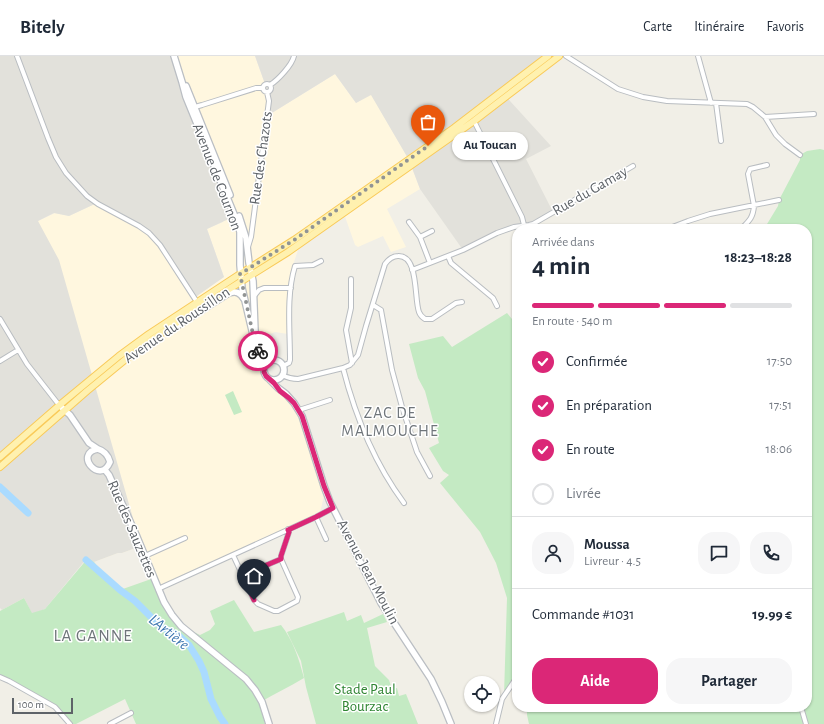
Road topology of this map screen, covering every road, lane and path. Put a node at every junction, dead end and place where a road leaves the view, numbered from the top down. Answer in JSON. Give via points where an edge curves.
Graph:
{"nodes":[{"id":1,"x":16,"y":56,"type":"edge"},
{"id":2,"x":175,"y":56,"type":"edge"},
{"id":3,"x":294,"y":56,"type":"edge"},
{"id":4,"x":541,"y":56,"type":"edge"},
{"id":5,"x":548,"y":56,"type":"edge"},
{"id":6,"x":559,"y":56,"type":"edge"},
{"id":7,"x":566,"y":56,"type":"edge"},
{"id":8,"x":698,"y":56,"type":"edge"},
{"id":9,"x":532,"y":68,"type":"junction"},
{"id":10,"x":270,"y":86,"type":"junction"},
{"id":11,"x":263,"y":88,"type":"junction"},
{"id":12,"x":267,"y":92,"type":"junction"},
{"id":13,"x":713,"y":103,"type":"junction"},
{"id":14,"x":193,"y":109,"type":"junction"},
{"id":15,"x":814,"y":114,"type":"dead end"},
{"id":16,"x":765,"y":117,"type":"junction"},
{"id":17,"x":474,"y":121,"type":"junction"},
{"id":18,"x":721,"y":141,"type":"dead end"},
{"id":19,"x":800,"y":154,"type":"dead end"},
{"id":20,"x":768,"y":165,"type":"dead end"},
{"id":21,"x":633,"y":166,"type":"dead end"},
{"id":22,"x":779,"y":200,"type":"dead end"},
{"id":23,"x":754,"y":206,"type":"junction"},
{"id":24,"x":409,"y":222,"type":"dead end"},
{"id":25,"x":523,"y":224,"type":"edge"},
{"id":26,"x":533,"y":224,"type":"edge"},
{"id":27,"x":680,"y":224,"type":"edge"},
{"id":28,"x":746,"y":224,"type":"edge"},
{"id":29,"x":512,"y":228,"type":"edge"},
{"id":30,"x":432,"y":231,"type":"dead end"},
{"id":31,"x":246,"y":238,"type":"junction"},
{"id":32,"x":420,"y":238,"type":"junction"},
{"id":33,"x":248,"y":248,"type":"junction"},
{"id":34,"x":448,"y":256,"type":"junction"},
{"id":35,"x":261,"y":261,"type":"junction"},
{"id":36,"x":321,"y":261,"type":"dead end"},
{"id":37,"x":430,"y":263,"type":"junction"},
{"id":38,"x":250,"y":268,"type":"junction"},
{"id":39,"x":412,"y":270,"type":"junction"},
{"id":40,"x":240,"y":274,"type":"junction"},
{"id":41,"x":252,"y":275,"type":"junction"},
{"id":42,"x":351,"y":279,"type":"dead end"},
{"id":43,"x":242,"y":281,"type":"junction"},
{"id":44,"x":291,"y":288,"type":"junction"},
{"id":45,"x":224,"y":295,"type":"junction"},
{"id":46,"x":254,"y":296,"type":"junction"},
{"id":47,"x":197,"y":302,"type":"junction"},
{"id":48,"x":246,"y":302,"type":"junction"},
{"id":49,"x":462,"y":302,"type":"dead end"},
{"id":50,"x":373,"y":305,"type":"junction"},
{"id":51,"x":497,"y":306,"type":"dead end"},
{"id":52,"x":0,"y":319,"type":"edge"},
{"id":53,"x":156,"y":333,"type":"junction"},
{"id":54,"x":18,"y":350,"type":"junction"},
{"id":55,"x":271,"y":360,"type":"junction"},
{"id":56,"x":0,"y":361,"type":"edge"},
{"id":57,"x":352,"y":363,"type":"junction"},
{"id":58,"x":265,"y":365,"type":"junction"},
{"id":59,"x":283,"y":366,"type":"junction"},
{"id":60,"x":343,"y":368,"type":"junction"},
{"id":61,"x":281,"y":377,"type":"junction"},
{"id":62,"x":270,"y":380,"type":"junction"},
{"id":63,"x":286,"y":394,"type":"junction"},
{"id":64,"x":330,"y":400,"type":"dead end"},
{"id":65,"x":60,"y":406,"type":"junction"},
{"id":66,"x":65,"y":410,"type":"junction"},
{"id":67,"x":299,"y":410,"type":"junction"},
{"id":68,"x":89,"y":443,"type":"junction"},
{"id":69,"x":98,"y":449,"type":"junction"},
{"id":70,"x":90,"y":452,"type":"junction"},
{"id":71,"x":0,"y":457,"type":"edge"},
{"id":72,"x":0,"y":466,"type":"edge"},
{"id":73,"x":105,"y":470,"type":"junction"},
{"id":74,"x":430,"y":476,"type":"dead end"},
{"id":75,"x":404,"y":503,"type":"dead end"},
{"id":76,"x":333,"y":508,"type":"junction"},
{"id":77,"x":316,"y":517,"type":"junction"},
{"id":78,"x":288,"y":530,"type":"junction"},
{"id":79,"x":185,"y":538,"type":"dead end"},
{"id":80,"x":326,"y":539,"type":"dead end"},
{"id":81,"x":233,"y":555,"type":"junction"},
{"id":82,"x":145,"y":556,"type":"junction"},
{"id":83,"x":281,"y":559,"type":"junction"},
{"id":84,"x":243,"y":575,"type":"junction"},
{"id":85,"x":158,"y":589,"type":"junction"},
{"id":86,"x":0,"y":677,"type":"edge"},
{"id":87,"x":512,"y":685,"type":"edge"},
{"id":88,"x":802,"y":712,"type":"edge"},
{"id":89,"x":131,"y":713,"type":"dead end"},
{"id":90,"x":70,"y":724,"type":"edge"},
{"id":91,"x":111,"y":724,"type":"edge"},
{"id":92,"x":269,"y":724,"type":"edge"},
{"id":93,"x":450,"y":724,"type":"edge"},
{"id":94,"x":496,"y":724,"type":"edge"},
{"id":95,"x":806,"y":724,"type":"edge"}],
"edges":[{"from":1,"to":47,"type":"street","via":[[56,157],[66,173],[98,204],[149,233],[160,245]]},
{"from":2,"to":14,"type":"main road","name":"Avenue de Cournon"},
{"from":2,"to":14,"type":"main road","name":"Avenue de Cournon","via":[[186,97]]},
{"from":3,"to":10,"type":"street","via":[[292,62]]},
{"from":4,"to":9,"type":"main road"},
{"from":5,"to":9,"type":"main road","name":"Avenue du Roussillon"},
{"from":6,"to":17,"type":"main road","name":"Avenue du Roussillon"},
{"from":7,"to":13,"type":"street","via":[[618,89],[629,93],[667,102]]},
{"from":8,"to":13,"type":"street"},
{"from":9,"to":35,"type":"main road","name":"Avenue du Roussillon","via":[[415,156]]},
{"from":10,"to":11,"type":"street","via":[[265,84]]},
{"from":10,"to":12,"type":"street"},
{"from":11,"to":12,"type":"street"},
{"from":11,"to":14,"type":"street","via":[[256,88]]},
{"from":12,"to":31,"type":"street","name":"Rue des Chazots","via":[[269,101],[252,227]]},
{"from":13,"to":16,"type":"street","via":[[747,104]]},
{"from":13,"to":18,"type":"street"},
{"from":14,"to":31,"type":"main road","name":"Avenue de Cournon","via":[[239,228]]},
{"from":15,"to":16,"type":"street"},
{"from":16,"to":19,"type":"street","via":[[776,135]]},
{"from":17,"to":25,"type":"street"},
{"from":17,"to":41,"type":"main road","name":"Avenue du Roussillon"},
{"from":20,"to":23,"type":"street","via":[[750,169],[748,174]]},
{"from":21,"to":26,"type":"street","name":"Rue du Gamay"},
{"from":22,"to":23,"type":"street"},
{"from":23,"to":27,"type":"street","via":[[703,216]]},
{"from":23,"to":28,"type":"street","via":[[751,218]]},
{"from":24,"to":32,"type":"street"},
{"from":29,"to":34,"type":"street","name":"Rue du Gamay"},
{"from":30,"to":32,"type":"street"},
{"from":31,"to":33,"type":"main road","name":"Avenue de Cournon"},
{"from":31,"to":40,"type":"main road","name":"Avenue de Cournon"},
{"from":32,"to":37,"type":"street"},
{"from":33,"to":35,"type":"main road","via":[[253,258]]},
{"from":33,"to":38,"type":"main road","name":"Avenue de Cournon"},
{"from":34,"to":37,"type":"street","name":"Rue du Gamay"},
{"from":34,"to":51,"type":"street","via":[[451,263],[493,298]]},
{"from":35,"to":38,"type":"main road","name":"Avenue du Roussillon"},
{"from":36,"to":44,"type":"street","via":[[313,265],[295,266]]},
{"from":37,"to":39,"type":"street","name":"Rue du Gamay"},
{"from":38,"to":40,"type":"main road","name":"Avenue du Roussillon"},
{"from":38,"to":41,"type":"main road","name":"Avenue de Cournon"},
{"from":39,"to":49,"type":"street","via":[[419,312],[425,319],[432,319],[456,303]]},
{"from":39,"to":50,"type":"street","via":[[410,262],[405,258],[398,256],[388,261]]},
{"from":40,"to":43,"type":"main road","name":"Avenue de Cournon"},
{"from":40,"to":47,"type":"main road","name":"Avenue du Roussillon"},
{"from":41,"to":43,"type":"main road","name":"Avenue du Roussillon"},
{"from":41,"to":46,"type":"main road"},
{"from":42,"to":57,"type":"street","via":[[351,308],[346,330]]},
{"from":43,"to":45,"type":"main road","name":"Avenue du Roussillon"},
{"from":43,"to":48,"type":"main road"},
{"from":44,"to":46,"type":"street","via":[[264,288]]},
{"from":44,"to":59,"type":"street","via":[[290,360]]},
{"from":45,"to":48,"type":"main road","via":[[239,293]]},
{"from":45,"to":53,"type":"main road","name":"Avenue du Roussillon"},
{"from":45,"to":53,"type":"main road","via":[[172,329]]},
{"from":46,"to":55,"type":"main road","via":[[256,339]]},
{"from":47,"to":53,"type":"main road","name":"Avenue du Roussillon","via":[[168,321]]},
{"from":48,"to":58,"type":"main road","via":[[254,339]]},
{"from":50,"to":57,"type":"street","via":[[360,350]]},
{"from":50,"to":74,"type":"street","via":[[382,310],[402,407],[417,452]]},
{"from":52,"to":54,"type":"street"},
{"from":53,"to":65,"type":"main road","name":"Avenue du Roussillon","via":[[119,356]]},
{"from":53,"to":66,"type":"main road","name":"Avenue du Roussillon"},
{"from":54,"to":56,"type":"street"},
{"from":54,"to":65,"type":"street"},
{"from":55,"to":58,"type":"main road"},
{"from":55,"to":59,"type":"main road","via":[[278,361]]},
{"from":57,"to":60,"type":"street"},
{"from":58,"to":62,"type":"main road","via":[[264,373]]},
{"from":59,"to":61,"type":"main road"},
{"from":60,"to":61,"type":"street","via":[[293,379]]},
{"from":60,"to":75,"type":"street","via":[[348,389],[370,445],[387,478]]},
{"from":61,"to":62,"type":"main road"},
{"from":61,"to":63,"type":"main road","name":"Avenue Jean Moulin","via":[[281,386]]},
{"from":62,"to":63,"type":"main road","name":"Avenue Jean Moulin"},
{"from":63,"to":67,"type":"main road","name":"Avenue Jean Moulin"},
{"from":64,"to":67,"type":"street"},
{"from":65,"to":66,"type":"main road"},
{"from":65,"to":71,"type":"main road","name":"Avenue du Roussillon"},
{"from":66,"to":68,"type":"main road"},
{"from":66,"to":72,"type":"main road","name":"Avenue du Roussillon"},
{"from":67,"to":76,"type":"main road","name":"Avenue Jean Moulin"},
{"from":68,"to":69,"type":"main road"},
{"from":68,"to":70,"type":"main road"},
{"from":69,"to":70,"type":"main road"},
{"from":69,"to":73,"type":"main road","via":[[107,453],[110,462]]},
{"from":70,"to":73,"type":"main road","via":[[88,459],[91,466],[96,471]]},
{"from":73,"to":82,"type":"main road","name":"Rue des Sauzettes","via":[[112,480]]},
{"from":76,"to":77,"type":"street"},
{"from":76,"to":93,"type":"main road","name":"Avenue Jean Moulin","via":[[381,602],[431,678]]},
{"from":77,"to":78,"type":"street"},
{"from":77,"to":80,"type":"street"},
{"from":78,"to":81,"type":"street"},
{"from":78,"to":83,"type":"street"},
{"from":79,"to":82,"type":"street"},
{"from":81,"to":84,"type":"street"},
{"from":81,"to":85,"type":"street"},
{"from":82,"to":85,"type":"main road","name":"Rue des Sauzettes"},
{"from":83,"to":84,"type":"street"},
{"from":83,"to":84,"type":"street","via":[[298,600],[278,611],[254,600]]},
{"from":85,"to":92,"type":"main road","name":"Rue des Sauzettes","via":[[181,626],[246,679],[262,702]]},
{"from":86,"to":90,"type":"street","via":[[55,707]]},
{"from":87,"to":94,"type":"street","via":[[502,699]]},
{"from":88,"to":95,"type":"street"},
{"from":89,"to":91,"type":"street"}]}
